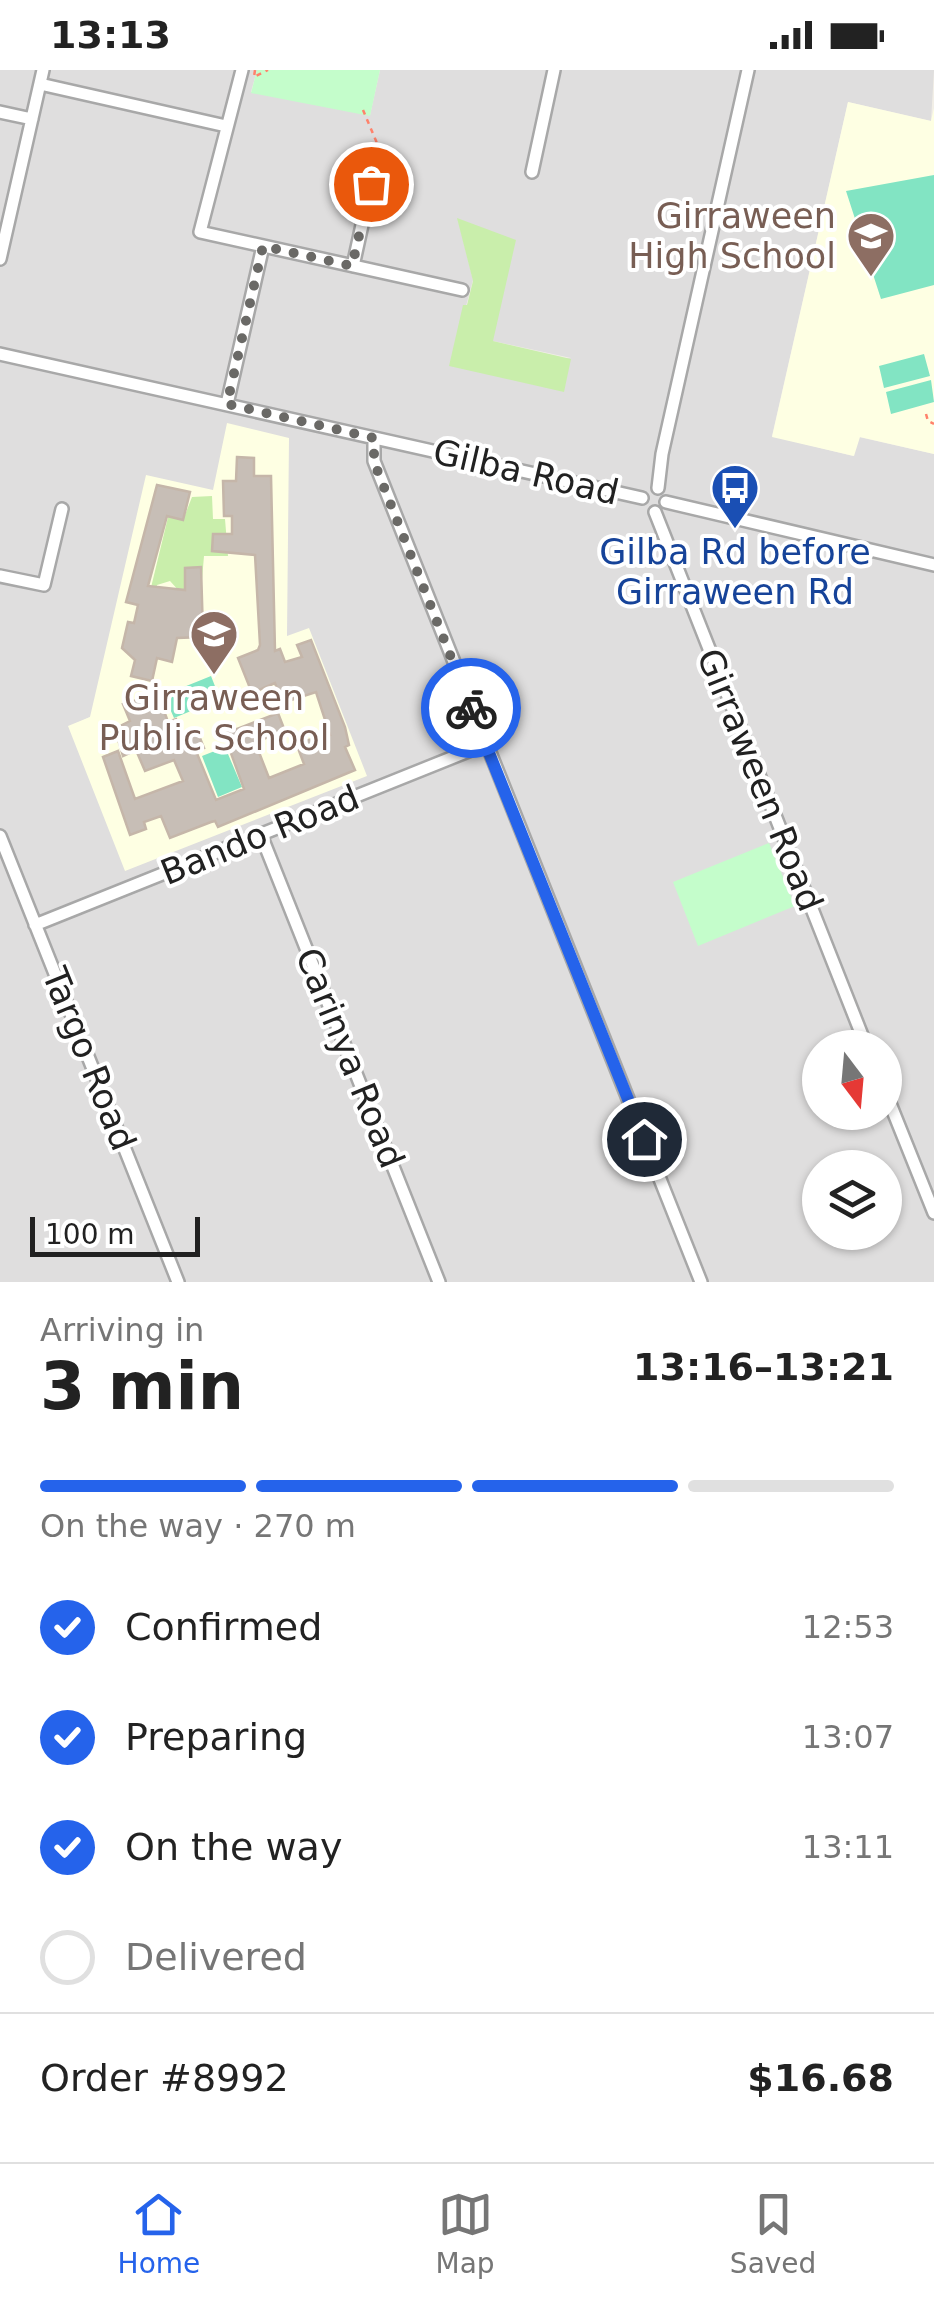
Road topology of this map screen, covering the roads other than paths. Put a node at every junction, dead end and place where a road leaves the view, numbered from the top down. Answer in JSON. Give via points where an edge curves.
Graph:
{"nodes":[{"id":1,"x":43,"y":70,"type":"edge"},
{"id":2,"x":242,"y":70,"type":"edge"},
{"id":3,"x":554,"y":70,"type":"edge"},
{"id":4,"x":748,"y":70,"type":"edge"},
{"id":5,"x":40,"y":84,"type":"junction"},
{"id":6,"x":0,"y":112,"type":"edge"},
{"id":7,"x":32,"y":118,"type":"junction"},
{"id":8,"x":226,"y":126,"type":"junction"},
{"id":9,"x":383,"y":167,"type":"road end"},
{"id":10,"x":532,"y":172,"type":"dead end"},
{"id":11,"x":263,"y":246,"type":"junction"},
{"id":12,"x":0,"y":259,"type":"edge"},
{"id":13,"x":352,"y":266,"type":"junction"},
{"id":14,"x":462,"y":290,"type":"dead end"},
{"id":15,"x":0,"y":354,"type":"edge"},
{"id":16,"x":227,"y":404,"type":"junction"},
{"id":17,"x":374,"y":438,"type":"junction"},
{"id":18,"x":658,"y":488,"type":"junction"},
{"id":19,"x":642,"y":498,"type":"junction"},
{"id":20,"x":666,"y":502,"type":"junction"},
{"id":21,"x":62,"y":509,"type":"dead end"},
{"id":22,"x":655,"y":512,"type":"junction"},
{"id":23,"x":934,"y":565,"type":"edge"},
{"id":24,"x":0,"y":576,"type":"edge"},
{"id":25,"x":486,"y":744,"type":"junction"},
{"id":26,"x":260,"y":835,"type":"junction"},
{"id":27,"x":0,"y":836,"type":"edge"},
{"id":28,"x":35,"y":925,"type":"junction"},
{"id":29,"x":861,"y":1030,"type":"edge"},
{"id":30,"x":901,"y":1130,"type":"edge"},
{"id":31,"x":934,"y":1212,"type":"edge"},
{"id":32,"x":178,"y":1282,"type":"edge"},
{"id":33,"x":439,"y":1282,"type":"edge"},
{"id":34,"x":701,"y":1282,"type":"edge"}],
"edges":[{"from":1,"to":5,"type":"street"},
{"from":2,"to":8,"type":"street"},
{"from":3,"to":10,"type":"street"},
{"from":4,"to":18,"type":"street"},
{"from":5,"to":7,"type":"street"},
{"from":5,"to":8,"type":"street"},
{"from":6,"to":7,"type":"street"},
{"from":7,"to":12,"type":"street"},
{"from":8,"to":11,"type":"street","via":[[200,232]]},
{"from":9,"to":13,"type":"street","via":[[371,184]]},
{"from":11,"to":13,"type":"street"},
{"from":11,"to":16,"type":"street"},
{"from":13,"to":14,"type":"street"},
{"from":15,"to":16,"type":"street","name":"Gilba Road"},
{"from":16,"to":17,"type":"street","name":"Gilba Road"},
{"from":17,"to":19,"type":"street","name":"Gilba Road"},
{"from":17,"to":25,"type":"street","via":[[374,462]]},
{"from":18,"to":19,"type":"street"},
{"from":18,"to":20,"type":"street"},
{"from":19,"to":22,"type":"street"},
{"from":20,"to":22,"type":"street"},
{"from":20,"to":23,"type":"street","name":"Gilba Road"},
{"from":21,"to":24,"type":"street","via":[[44,585]]},
{"from":22,"to":29,"type":"street","name":"Girraween Road"},
{"from":25,"to":26,"type":"street","name":"Bando Road"},
{"from":25,"to":34,"type":"street"},
{"from":26,"to":28,"type":"street","name":"Bando Road"},
{"from":26,"to":33,"type":"street","name":"Carinya Road"},
{"from":27,"to":28,"type":"street","name":"Targo Road"},
{"from":28,"to":32,"type":"street","name":"Targo Road"},
{"from":30,"to":31,"type":"street"}]}
